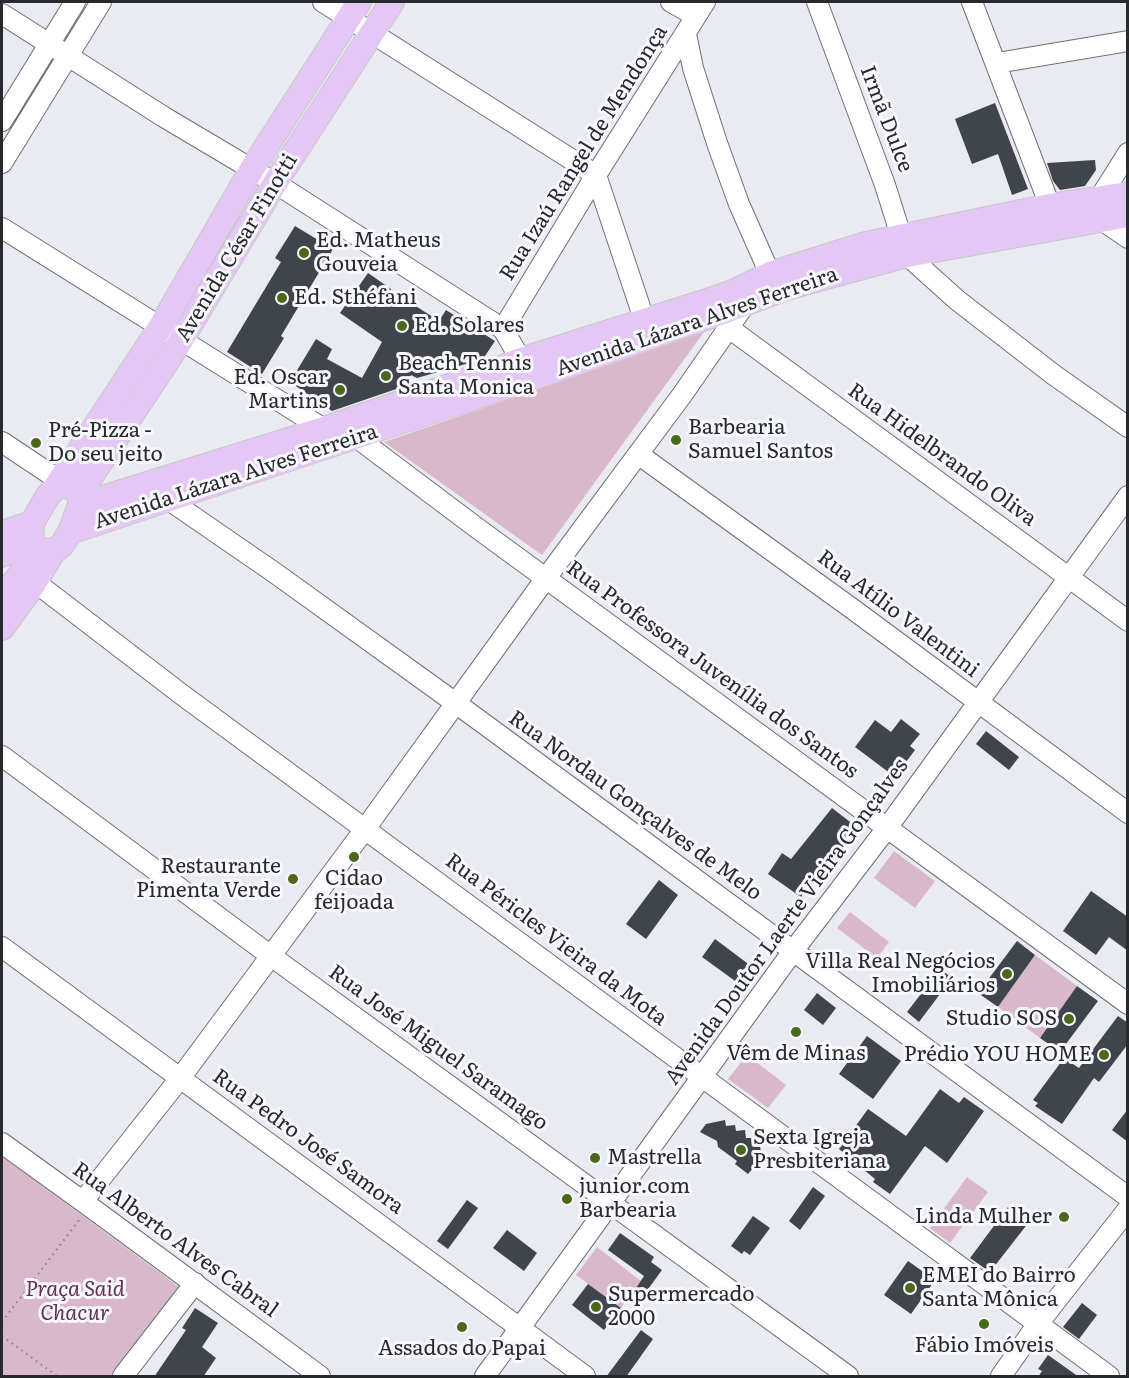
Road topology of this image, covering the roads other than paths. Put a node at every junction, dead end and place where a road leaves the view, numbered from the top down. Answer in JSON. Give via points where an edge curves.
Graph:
{"nodes":[{"id":1,"x":75,"y":2,"type":"edge"},
{"id":2,"x":101,"y":2,"type":"edge"},
{"id":3,"x":323,"y":2,"type":"edge"},
{"id":4,"x":392,"y":2,"type":"edge"},
{"id":5,"x":671,"y":2,"type":"edge"},
{"id":6,"x":816,"y":2,"type":"edge"},
{"id":7,"x":972,"y":2,"type":"edge"},
{"id":8,"x":700,"y":9,"type":"edge"},
{"id":9,"x":354,"y":10,"type":"edge"},
{"id":10,"x":2,"y":14,"type":"edge"},
{"id":11,"x":373,"y":33,"type":"junction"},
{"id":12,"x":686,"y":34,"type":"junction"},
{"id":13,"x":1128,"y":40,"type":"edge"},
{"id":14,"x":50,"y":43,"type":"junction"},
{"id":15,"x":67,"y":55,"type":"junction"},
{"id":16,"x":996,"y":63,"type":"junction"},
{"id":17,"x":2,"y":121,"type":"edge"},
{"id":18,"x":1128,"y":153,"type":"edge"},
{"id":19,"x":2,"y":163,"type":"edge"},
{"id":20,"x":252,"y":169,"type":"junction"},
{"id":21,"x":596,"y":175,"type":"junction"},
{"id":22,"x":275,"y":183,"type":"junction"},
{"id":23,"x":1128,"y":194,"type":"edge"},
{"id":24,"x":1050,"y":206,"type":"junction"},
{"id":25,"x":1100,"y":209,"type":"junction"},
{"id":26,"x":1128,"y":215,"type":"edge"},
{"id":27,"x":2,"y":228,"type":"edge"},
{"id":28,"x":1128,"y":238,"type":"edge"},
{"id":29,"x":904,"y":245,"type":"junction"},
{"id":30,"x":770,"y":274,"type":"junction"},
{"id":31,"x":745,"y":304,"type":"junction"},
{"id":32,"x":161,"y":326,"type":"junction"},
{"id":33,"x":647,"y":328,"type":"junction"},
{"id":34,"x":729,"y":328,"type":"junction"},
{"id":35,"x":503,"y":329,"type":"junction"},
{"id":36,"x":181,"y":340,"type":"junction"},
{"id":37,"x":521,"y":360,"type":"junction"},
{"id":38,"x":455,"y":394,"type":"junction"},
{"id":39,"x":1128,"y":427,"type":"edge"},
{"id":40,"x":324,"y":429,"type":"junction"},
{"id":41,"x":356,"y":437,"type":"junction"},
{"id":42,"x":2,"y":442,"type":"edge"},
{"id":43,"x":638,"y":454,"type":"junction"},
{"id":44,"x":68,"y":490,"type":"junction"},
{"id":45,"x":1128,"y":496,"type":"edge"},
{"id":46,"x":169,"y":500,"type":"junction"},
{"id":47,"x":70,"y":532,"type":"junction"},
{"id":48,"x":2,"y":533,"type":"edge"},
{"id":49,"x":39,"y":542,"type":"junction"},
{"id":50,"x":2,"y":555,"type":"edge"},
{"id":51,"x":546,"y":578,"type":"junction"},
{"id":52,"x":1068,"y":578,"type":"junction"},
{"id":53,"x":35,"y":582,"type":"junction"},
{"id":54,"x":2,"y":599,"type":"edge"},
{"id":55,"x":1128,"y":621,"type":"edge"},
{"id":56,"x":2,"y":628,"type":"edge"},
{"id":57,"x":976,"y":702,"type":"junction"},
{"id":58,"x":457,"y":704,"type":"junction"},
{"id":59,"x":2,"y":756,"type":"edge"},
{"id":60,"x":1128,"y":813,"type":"edge"},
{"id":61,"x":887,"y":828,"type":"junction"},
{"id":62,"x":365,"y":829,"type":"junction"},
{"id":63,"x":2,"y":947,"type":"edge"},
{"id":64,"x":793,"y":951,"type":"junction"},
{"id":65,"x":271,"y":956,"type":"junction"},
{"id":66,"x":1128,"y":1004,"type":"edge"},
{"id":67,"x":181,"y":1077,"type":"junction"},
{"id":68,"x":702,"y":1078,"type":"junction"},
{"id":69,"x":2,"y":1143,"type":"edge"},
{"id":70,"x":1128,"y":1197,"type":"edge"},
{"id":71,"x":610,"y":1203,"type":"junction"},
{"id":72,"x":86,"y":1204,"type":"junction"},
{"id":73,"x":1128,"y":1209,"type":"edge"},
{"id":74,"x":195,"y":1283,"type":"junction"},
{"id":75,"x":1037,"y":1325,"type":"junction"},
{"id":76,"x":520,"y":1328,"type":"junction"},
{"id":77,"x":123,"y":1377,"type":"edge"},
{"id":78,"x":320,"y":1377,"type":"edge"},
{"id":79,"x":485,"y":1377,"type":"edge"},
{"id":80,"x":585,"y":1377,"type":"edge"},
{"id":81,"x":848,"y":1377,"type":"edge"},
{"id":82,"x":1000,"y":1377,"type":"edge"},
{"id":83,"x":1109,"y":1377,"type":"edge"}],
"edges":[{"from":1,"to":14,"type":"street"},
{"from":2,"to":15,"type":"street"},
{"from":3,"to":9,"type":"street"},
{"from":4,"to":11,"type":"main road","name":"Avenida César Finotti"},
{"from":5,"to":8,"type":"street"},
{"from":6,"to":29,"type":"street","name":"Irmã Dulce"},
{"from":7,"to":16,"type":"street"},
{"from":8,"to":12,"type":"street","name":"Rua Izaú Rangel de Mendonça"},
{"from":9,"to":11,"type":"street"},
{"from":9,"to":20,"type":"main road","name":"Avenida César Finotti"},
{"from":10,"to":14,"type":"street"},
{"from":11,"to":21,"type":"street"},
{"from":11,"to":22,"type":"main road","name":"Avenida César Finotti"},
{"from":12,"to":21,"type":"street","name":"Rua Izaú Rangel de Mendonça"},
{"from":12,"to":30,"type":"street","via":[[717,143]]},
{"from":13,"to":16,"type":"street"},
{"from":14,"to":15,"type":"street"},
{"from":14,"to":17,"type":"street"},
{"from":15,"to":19,"type":"street"},
{"from":15,"to":20,"type":"street"},
{"from":16,"to":24,"type":"street"},
{"from":18,"to":25,"type":"street"},
{"from":20,"to":22,"type":"street"},
{"from":20,"to":32,"type":"main road","name":"Avenida César Finotti"},
{"from":21,"to":33,"type":"street"},
{"from":21,"to":35,"type":"street","name":"Rua Izaú Rangel de Mendonça"},
{"from":22,"to":35,"type":"street"},
{"from":22,"to":36,"type":"main road","name":"Avenida César Finotti"},
{"from":23,"to":25,"type":"main road","name":"Avenida Lázara Alves Ferreira"},
{"from":24,"to":25,"type":"main road","name":"Avenida Lázara Alves Ferreira"},
{"from":24,"to":29,"type":"main road","name":"Avenida Lázara Alves Ferreira"},
{"from":25,"to":26,"type":"main road","name":"Avenida Lázara Alves Ferreira"},
{"from":25,"to":28,"type":"street"},
{"from":25,"to":29,"type":"main road","name":"Avenida Lázara Alves Ferreira"},
{"from":27,"to":32,"type":"street"},
{"from":29,"to":30,"type":"main road","name":"Avenida Lázara Alves Ferreira","via":[[866,244]]},
{"from":29,"to":31,"type":"main road","name":"Avenida Lázara Alves Ferreira"},
{"from":29,"to":39,"type":"street","via":[[957,300]]},
{"from":30,"to":33,"type":"main road","name":"Avenida Lázara Alves Ferreira"},
{"from":31,"to":33,"type":"main road","name":"Avenida Lázara Alves Ferreira"},
{"from":31,"to":34,"type":"street"},
{"from":32,"to":36,"type":"street"},
{"from":32,"to":44,"type":"main road","name":"Avenida César Finotti"},
{"from":33,"to":37,"type":"main road","name":"Avenida Lázara Alves Ferreira"},
{"from":33,"to":38,"type":"main road","name":"Avenida Lázara Alves Ferreira"},
{"from":34,"to":43,"type":"street"},
{"from":34,"to":52,"type":"street","name":"Rua Hidelbrando Oliva"},
{"from":35,"to":37,"type":"street"},
{"from":36,"to":40,"type":"street"},
{"from":36,"to":44,"type":"main road","name":"Avenida César Finotti"},
{"from":37,"to":38,"type":"main road","name":"Avenida Lázara Alves Ferreira"},
{"from":38,"to":40,"type":"main road","name":"Avenida Lázara Alves Ferreira"},
{"from":38,"to":41,"type":"main road","name":"Avenida Lázara Alves Ferreira"},
{"from":40,"to":44,"type":"main road","name":"Avenida Lázara Alves Ferreira"},
{"from":41,"to":46,"type":"main road","name":"Avenida Lázara Alves Ferreira"},
{"from":41,"to":51,"type":"street","name":"Rua Professora Juvenília dos Santos"},
{"from":42,"to":44,"type":"street"},
{"from":43,"to":51,"type":"street"},
{"from":43,"to":57,"type":"street","name":"Rua Atílio Valentini"},
{"from":44,"to":47,"type":"main road"},
{"from":44,"to":49,"type":"main road","via":[[47,497]]},
{"from":45,"to":52,"type":"street","name":"Avenida Doutor Laerte Vieira Gonçalves"},
{"from":46,"to":47,"type":"main road","name":"Avenida Lázara Alves Ferreira"},
{"from":46,"to":58,"type":"street","name":"Rua Nordau Gonçalves de Melo"},
{"from":47,"to":49,"type":"main road","via":[[62,545]]},
{"from":48,"to":49,"type":"main road"},
{"from":49,"to":50,"type":"main road"},
{"from":49,"to":53,"type":"main road"},
{"from":49,"to":54,"type":"main road"},
{"from":51,"to":58,"type":"street"},
{"from":51,"to":61,"type":"street","name":"Rua Professora Juvenília dos Santos"},
{"from":52,"to":55,"type":"street","name":"Rua Hidelbrando Oliva"},
{"from":52,"to":57,"type":"street","name":"Avenida Doutor Laerte Vieira Gonçalves"},
{"from":53,"to":56,"type":"main road"},
{"from":53,"to":62,"type":"street","name":"Rua Péricles Vieira da Mota"},
{"from":57,"to":60,"type":"street","name":"Rua Atílio Valentini"},
{"from":57,"to":61,"type":"street","name":"Avenida Doutor Laerte Vieira Gonçalves"},
{"from":58,"to":62,"type":"street"},
{"from":58,"to":64,"type":"street","name":"Rua Nordau Gonçalves de Melo"},
{"from":59,"to":65,"type":"street","name":"Rua José Miguel Saramago"},
{"from":61,"to":64,"type":"street","name":"Avenida Doutor Laerte Vieira Gonçalves"},
{"from":61,"to":66,"type":"street","name":"Rua Professora Juvenília dos Santos"},
{"from":62,"to":65,"type":"street"},
{"from":62,"to":68,"type":"street","name":"Rua Péricles Vieira da Mota"},
{"from":63,"to":67,"type":"street","name":"Rua Pedro José Samora"},
{"from":64,"to":68,"type":"street","name":"Avenida Doutor Laerte Vieira Gonçalves"},
{"from":64,"to":70,"type":"street","name":"Rua Nordau Gonçalves de Melo"},
{"from":65,"to":67,"type":"street"},
{"from":65,"to":71,"type":"street","name":"Rua José Miguel Saramago"},
{"from":67,"to":72,"type":"street"},
{"from":67,"to":76,"type":"street","name":"Rua Pedro José Samora"},
{"from":68,"to":71,"type":"street","name":"Avenida Doutor Laerte Vieira Gonçalves"},
{"from":68,"to":75,"type":"street","name":"Rua Péricles Vieira da Mota"},
{"from":69,"to":72,"type":"street","name":"Rua Alberto Alves Cabral"},
{"from":71,"to":76,"type":"street","name":"Avenida Doutor Laerte Vieira Gonçalves"},
{"from":71,"to":81,"type":"street","name":"Rua José Miguel Saramago"},
{"from":72,"to":74,"type":"street","name":"Rua Alberto Alves Cabral"},
{"from":73,"to":75,"type":"street"},
{"from":74,"to":77,"type":"street"},
{"from":74,"to":78,"type":"street","name":"Rua Alberto Alves Cabral"},
{"from":75,"to":82,"type":"street"},
{"from":75,"to":83,"type":"street","name":"Rua Péricles Vieira da Mota"},
{"from":76,"to":79,"type":"street","name":"Avenida Doutor Laerte Vieira Gonçalves"},
{"from":76,"to":80,"type":"street","name":"Rua Pedro José Samora"}]}
